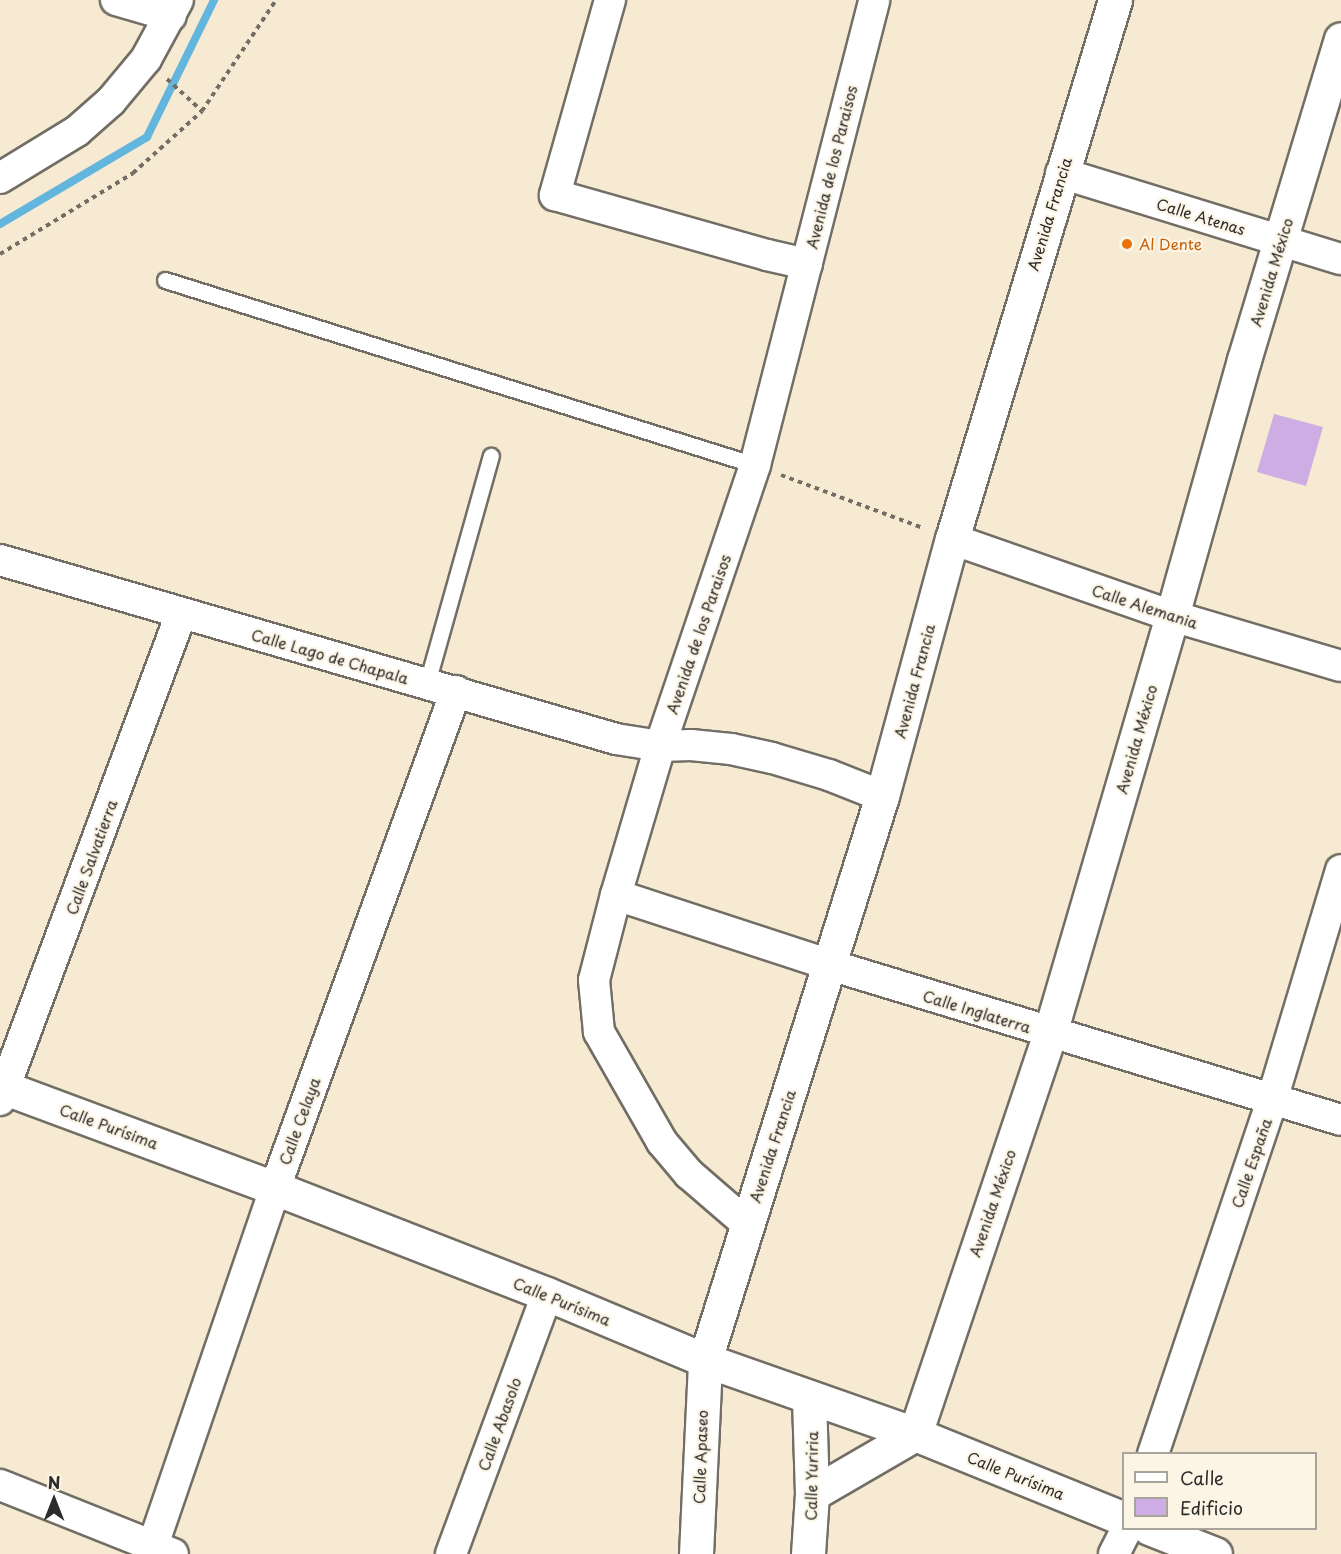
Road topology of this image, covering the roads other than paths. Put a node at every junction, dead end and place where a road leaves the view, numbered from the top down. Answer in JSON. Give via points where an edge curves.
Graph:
{"nodes":[{"id":1,"x":116,"y":0,"type":"edge"},
{"id":2,"x":610,"y":0,"type":"edge"},
{"id":3,"x":874,"y":0,"type":"edge"},
{"id":4,"x":1115,"y":0,"type":"edge"},
{"id":5,"x":175,"y":8,"type":"edge"},
{"id":6,"x":1341,"y":39,"type":"edge"},
{"id":7,"x":1061,"y":173,"type":"junction"},
{"id":8,"x":0,"y":178,"type":"edge"},
{"id":9,"x":1281,"y":241,"type":"junction"},
{"id":10,"x":1341,"y":259,"type":"edge"},
{"id":11,"x":807,"y":264,"type":"junction"},
{"id":12,"x":165,"y":280,"type":"dead end"},
{"id":13,"x":491,"y":456,"type":"dead end"},
{"id":14,"x":755,"y":465,"type":"junction"},
{"id":15,"x":952,"y":539,"type":"junction"},
{"id":16,"x":0,"y":560,"type":"edge"},
{"id":17,"x":182,"y":614,"type":"junction"},
{"id":18,"x":1172,"y":616,"type":"junction"},
{"id":19,"x":1341,"y":666,"type":"edge"},
{"id":20,"x":427,"y":683,"type":"junction"},
{"id":21,"x":456,"y":691,"type":"junction"},
{"id":22,"x":660,"y":746,"type":"junction"},
{"id":23,"x":882,"y":796,"type":"junction"},
{"id":24,"x":1341,"y":870,"type":"edge"},
{"id":25,"x":616,"y":895,"type":"junction"},
{"id":26,"x":830,"y":965,"type":"junction"},
{"id":27,"x":1050,"y":1033,"type":"junction"},
{"id":28,"x":2,"y":1091,"type":"edge"},
{"id":29,"x":1272,"y":1100,"type":"junction"},
{"id":30,"x":1341,"y":1120,"type":"edge"},
{"id":31,"x":275,"y":1188,"type":"junction"},
{"id":32,"x":747,"y":1224,"type":"junction"},
{"id":33,"x":547,"y":1294,"type":"junction"},
{"id":34,"x":705,"y":1360,"type":"junction"},
{"id":35,"x":809,"y":1398,"type":"junction"},
{"id":36,"x":915,"y":1434,"type":"junction"},
{"id":37,"x":1154,"y":1452,"type":"edge"},
{"id":38,"x":0,"y":1485,"type":"edge"},
{"id":39,"x":812,"y":1494,"type":"junction"},
{"id":40,"x":1122,"y":1518,"type":"edge"},
{"id":41,"x":1126,"y":1530,"type":"edge"},
{"id":42,"x":1154,"y":1530,"type":"edge"},
{"id":43,"x":158,"y":1551,"type":"edge"},
{"id":44,"x":451,"y":1554,"type":"edge"},
{"id":45,"x":696,"y":1554,"type":"edge"},
{"id":46,"x":808,"y":1554,"type":"edge"},
{"id":47,"x":1114,"y":1554,"type":"edge"},
{"id":48,"x":1215,"y":1554,"type":"edge"}],
"edges":[{"from":1,"to":5,"type":"street"},
{"from":2,"to":11,"type":"street","via":[[555,195]]},
{"from":3,"to":11,"type":"street","name":"Avenida de los Paraisos"},
{"from":4,"to":7,"type":"street","name":"Avenida Francia"},
{"from":5,"to":8,"type":"street","via":[[146,59],[111,101],[77,131]]},
{"from":6,"to":9,"type":"street","name":"Avenida México"},
{"from":7,"to":9,"type":"street","name":"Calle Atenas"},
{"from":7,"to":15,"type":"street","name":"Avenida Francia"},
{"from":9,"to":10,"type":"street","name":"Calle Atenas"},
{"from":9,"to":18,"type":"street","name":"Avenida México"},
{"from":11,"to":14,"type":"street","name":"Avenida de los Paraisos"},
{"from":12,"to":14,"type":"lane"},
{"from":13,"to":20,"type":"lane"},
{"from":14,"to":22,"type":"street","name":"Avenida de los Paraisos"},
{"from":15,"to":18,"type":"street","name":"Calle Alemania"},
{"from":15,"to":23,"type":"street","name":"Avenida Francia"},
{"from":16,"to":17,"type":"street","name":"Calle Lago de Chapala"},
{"from":17,"to":20,"type":"street","name":"Calle Lago de Chapala"},
{"from":17,"to":28,"type":"street","name":"Calle Salvatierra"},
{"from":18,"to":19,"type":"street","name":"Calle Alemania"},
{"from":18,"to":27,"type":"street","name":"Avenida México"},
{"from":20,"to":21,"type":"street","name":"Calle Lago de Chapala"},
{"from":21,"to":22,"type":"street","name":"Calle Lago de Chapala","via":[[616,739]]},
{"from":21,"to":31,"type":"street","name":"Calle Celaya"},
{"from":22,"to":23,"type":"street","name":"Calle Lago de Chapala","via":[[691,745],[772,758]]},
{"from":22,"to":25,"type":"street","name":"Avenida de los Paraisos"},
{"from":23,"to":26,"type":"street","name":"Avenida Francia"},
{"from":24,"to":29,"type":"street","name":"Calle España"},
{"from":25,"to":26,"type":"street","name":"Calle Inglaterra"},
{"from":25,"to":32,"type":"street","name":"Avenida de los Paraisos","via":[[594,980],[599,1032],[662,1142],[689,1174]]},
{"from":26,"to":27,"type":"street","name":"Calle Inglaterra"},
{"from":26,"to":32,"type":"street","name":"Avenida Francia"},
{"from":27,"to":29,"type":"street","name":"Calle Inglaterra"},
{"from":27,"to":36,"type":"street","name":"Avenida México"},
{"from":28,"to":31,"type":"street","name":"Calle Purísima"},
{"from":29,"to":30,"type":"street","name":"Calle Inglaterra"},
{"from":29,"to":37,"type":"street","name":"Calle España"},
{"from":31,"to":33,"type":"street","name":"Calle Purísima"},
{"from":31,"to":43,"type":"street","name":"Calle Celaya"},
{"from":32,"to":34,"type":"street","name":"Avenida Francia"},
{"from":33,"to":34,"type":"street","name":"Calle Purísima"},
{"from":33,"to":44,"type":"street","name":"Calle Abasolo"},
{"from":34,"to":35,"type":"street","name":"Calle Purísima"},
{"from":34,"to":45,"type":"street","name":"Calle Apaseo"},
{"from":35,"to":36,"type":"street","name":"Calle Purísima"},
{"from":35,"to":39,"type":"street","name":"Calle Yuriria"},
{"from":36,"to":39,"type":"street"},
{"from":36,"to":40,"type":"street","name":"Calle Purísima"},
{"from":38,"to":43,"type":"street"},
{"from":39,"to":46,"type":"street","name":"Calle Yuriria"},
{"from":41,"to":47,"type":"street"},
{"from":42,"to":48,"type":"street"}]}
